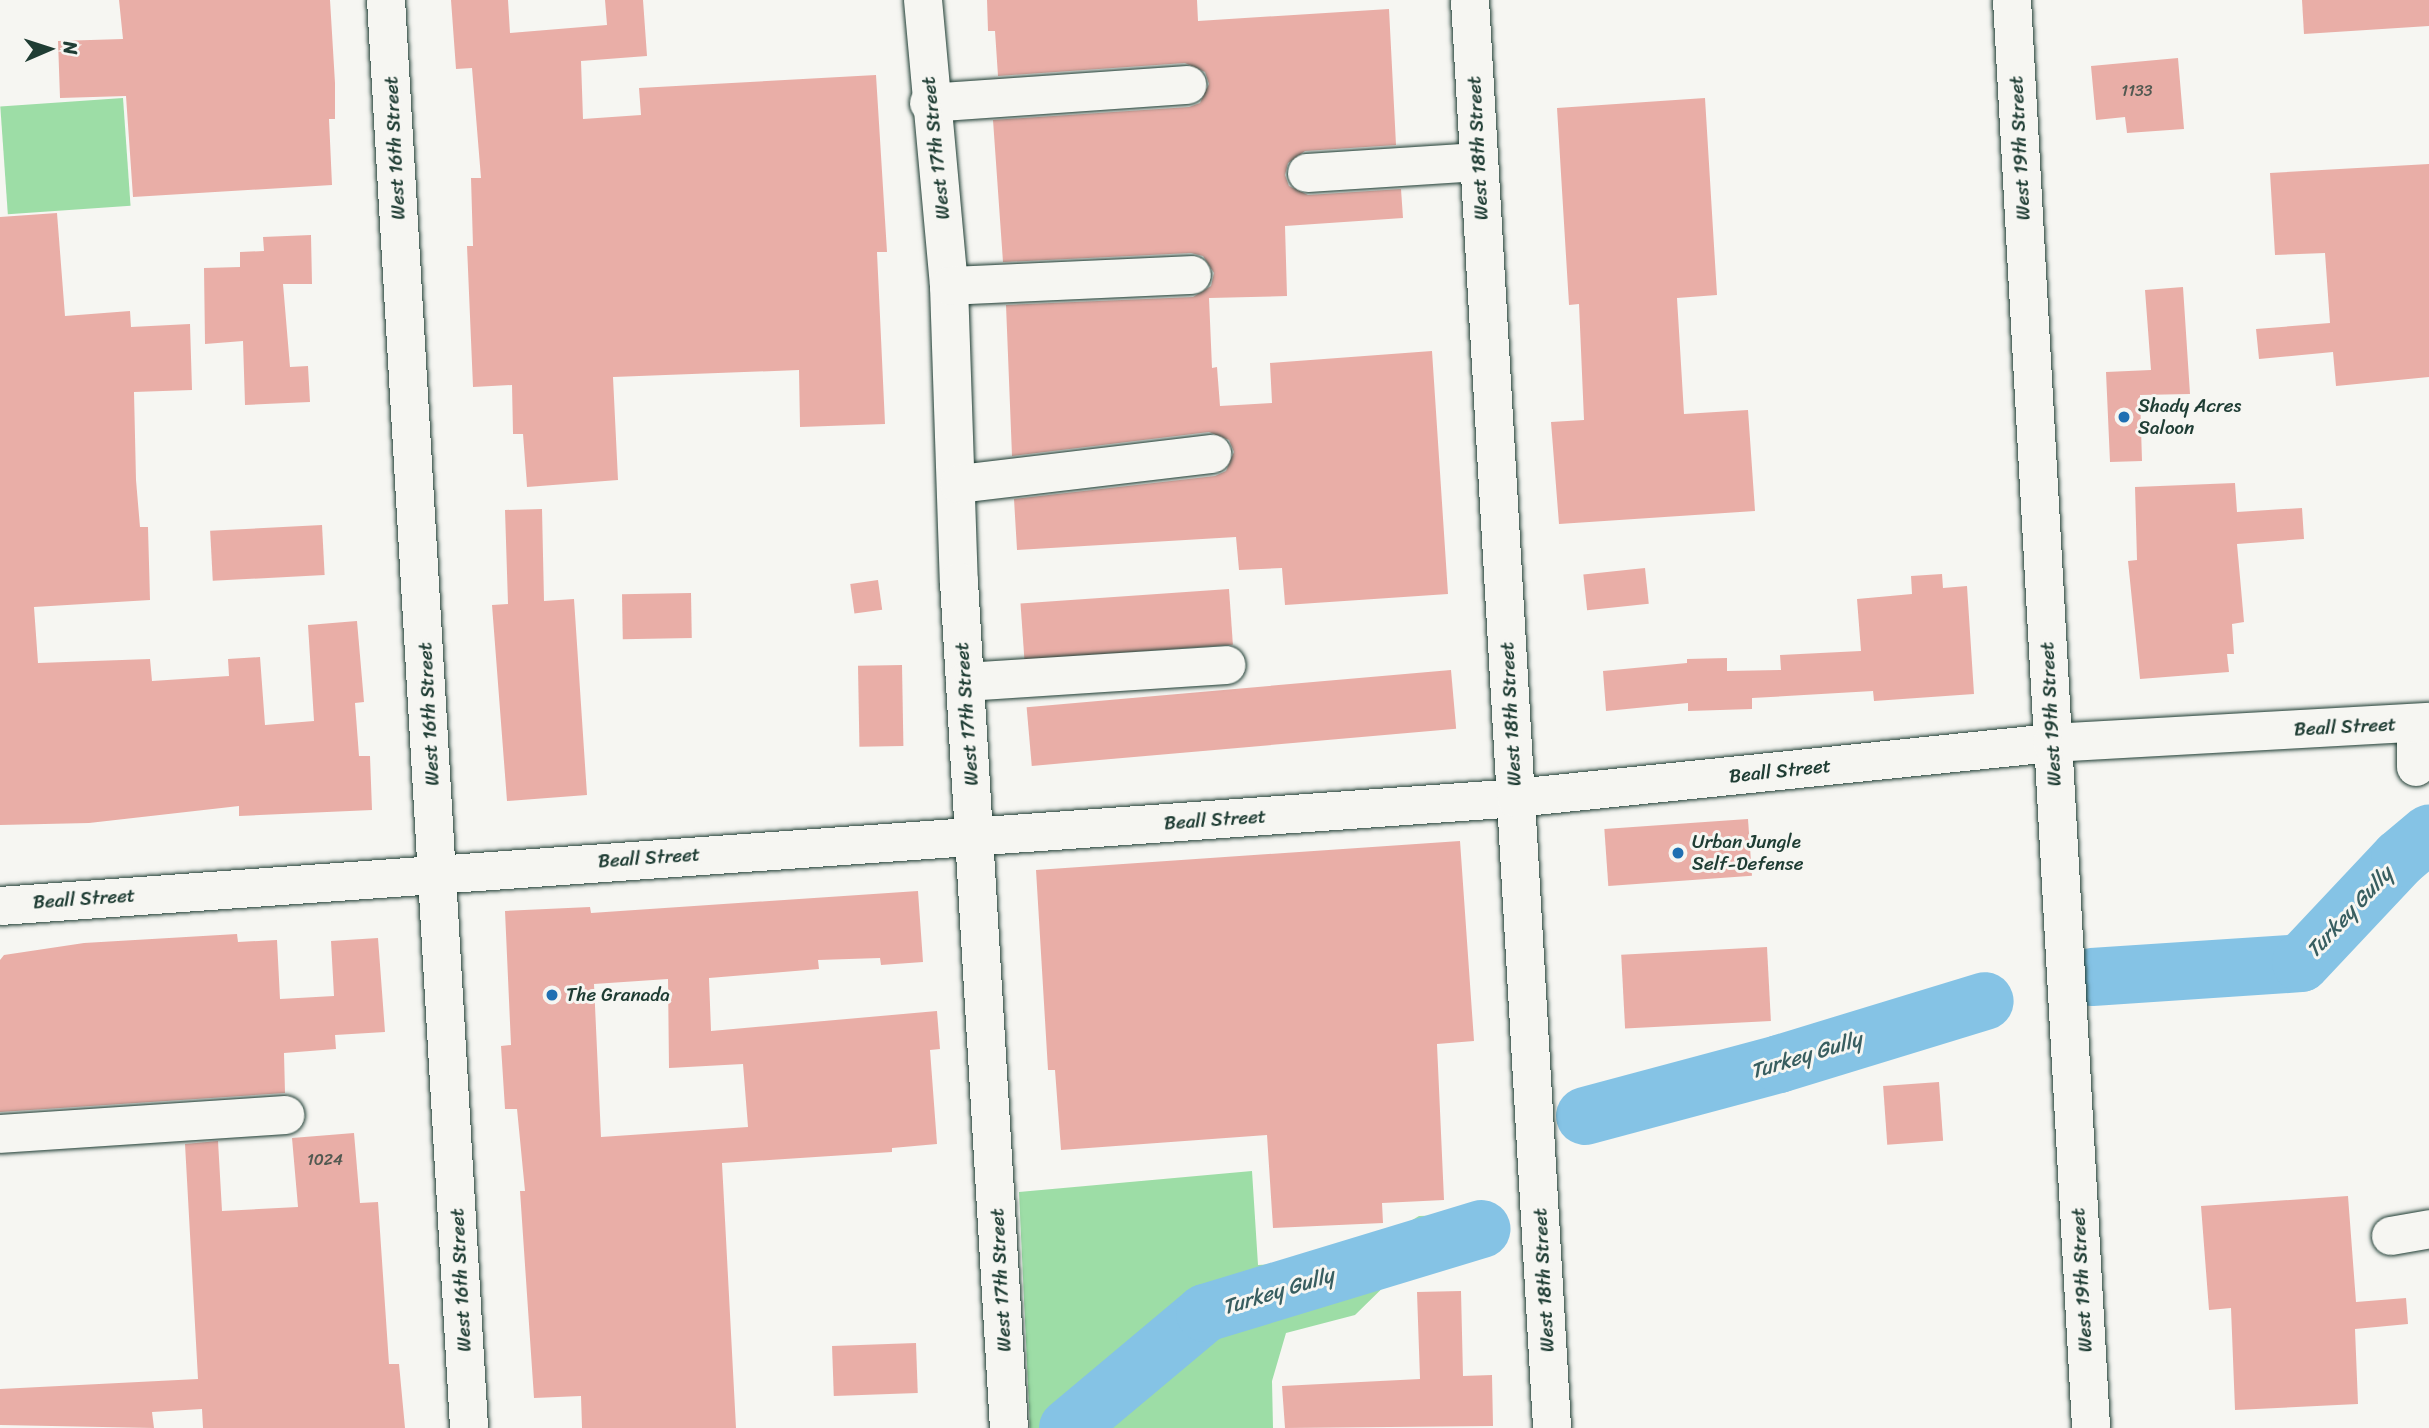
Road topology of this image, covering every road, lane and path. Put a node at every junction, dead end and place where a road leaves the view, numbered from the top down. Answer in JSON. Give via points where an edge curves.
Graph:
{"nodes":[{"id":1,"x":386,"y":0,"type":"edge"},
{"id":2,"x":923,"y":0,"type":"edge"},
{"id":3,"x":1470,"y":0,"type":"edge"},
{"id":4,"x":2012,"y":0,"type":"edge"},
{"id":5,"x":1187,"y":85,"type":"dead end"},
{"id":6,"x":929,"y":103,"type":"junction"},
{"id":7,"x":1479,"y":162,"type":"junction"},
{"id":8,"x":1307,"y":173,"type":"dead end"},
{"id":9,"x":1192,"y":275,"type":"dead end"},
{"id":10,"x":949,"y":286,"type":"junction"},
{"id":11,"x":1212,"y":454,"type":"dead end"},
{"id":12,"x":959,"y":484,"type":"junction"},
{"id":13,"x":1226,"y":665,"type":"dead end"},
{"id":14,"x":965,"y":682,"type":"junction"},
{"id":15,"x":2423,"y":723,"type":"edge"},
{"id":16,"x":2052,"y":743,"type":"junction"},
{"id":17,"x":2416,"y":767,"type":"dead end"},
{"id":18,"x":1516,"y":798,"type":"junction"},
{"id":19,"x":975,"y":837,"type":"junction"},
{"id":20,"x":439,"y":872,"type":"junction"},
{"id":21,"x":0,"y":906,"type":"edge"},
{"id":22,"x":285,"y":1115,"type":"dead end"},
{"id":23,"x":0,"y":1134,"type":"edge"},
{"id":24,"x":2429,"y":1229,"type":"edge"},
{"id":25,"x":2391,"y":1236,"type":"dead end"},
{"id":26,"x":469,"y":1428,"type":"edge"},
{"id":27,"x":1009,"y":1428,"type":"edge"},
{"id":28,"x":1552,"y":1428,"type":"edge"},
{"id":29,"x":2091,"y":1428,"type":"edge"}],
"edges":[{"from":1,"to":20,"type":"street","name":"West 16th Street"},
{"from":2,"to":6,"type":"street","name":"West 17th Street"},
{"from":3,"to":7,"type":"street","name":"West 18th Street"},
{"from":4,"to":16,"type":"street","name":"West 19th Street"},
{"from":5,"to":6,"type":"street"},
{"from":6,"to":10,"type":"street","name":"West 17th Street","via":[[944,201]]},
{"from":7,"to":8,"type":"street"},
{"from":7,"to":18,"type":"street","name":"West 18th Street"},
{"from":9,"to":10,"type":"street"},
{"from":10,"to":12,"type":"street","name":"West 17th Street"},
{"from":11,"to":12,"type":"street"},
{"from":12,"to":14,"type":"street","name":"West 17th Street"},
{"from":13,"to":14,"type":"street"},
{"from":14,"to":19,"type":"street","name":"West 17th Street"},
{"from":15,"to":16,"type":"street","name":"Beall Street"},
{"from":15,"to":17,"type":"street"},
{"from":16,"to":18,"type":"street","name":"Beall Street"},
{"from":16,"to":29,"type":"street","name":"West 19th Street","via":[[2082,1053]]},
{"from":18,"to":19,"type":"street","name":"Beall Street"},
{"from":18,"to":28,"type":"street","name":"West 18th Street"},
{"from":19,"to":20,"type":"street","name":"Beall Street"},
{"from":19,"to":27,"type":"street","name":"West 17th Street"},
{"from":20,"to":21,"type":"street","name":"Beall Street"},
{"from":20,"to":26,"type":"street","name":"West 16th Street"},
{"from":22,"to":23,"type":"street"},
{"from":24,"to":25,"type":"street"}]}
